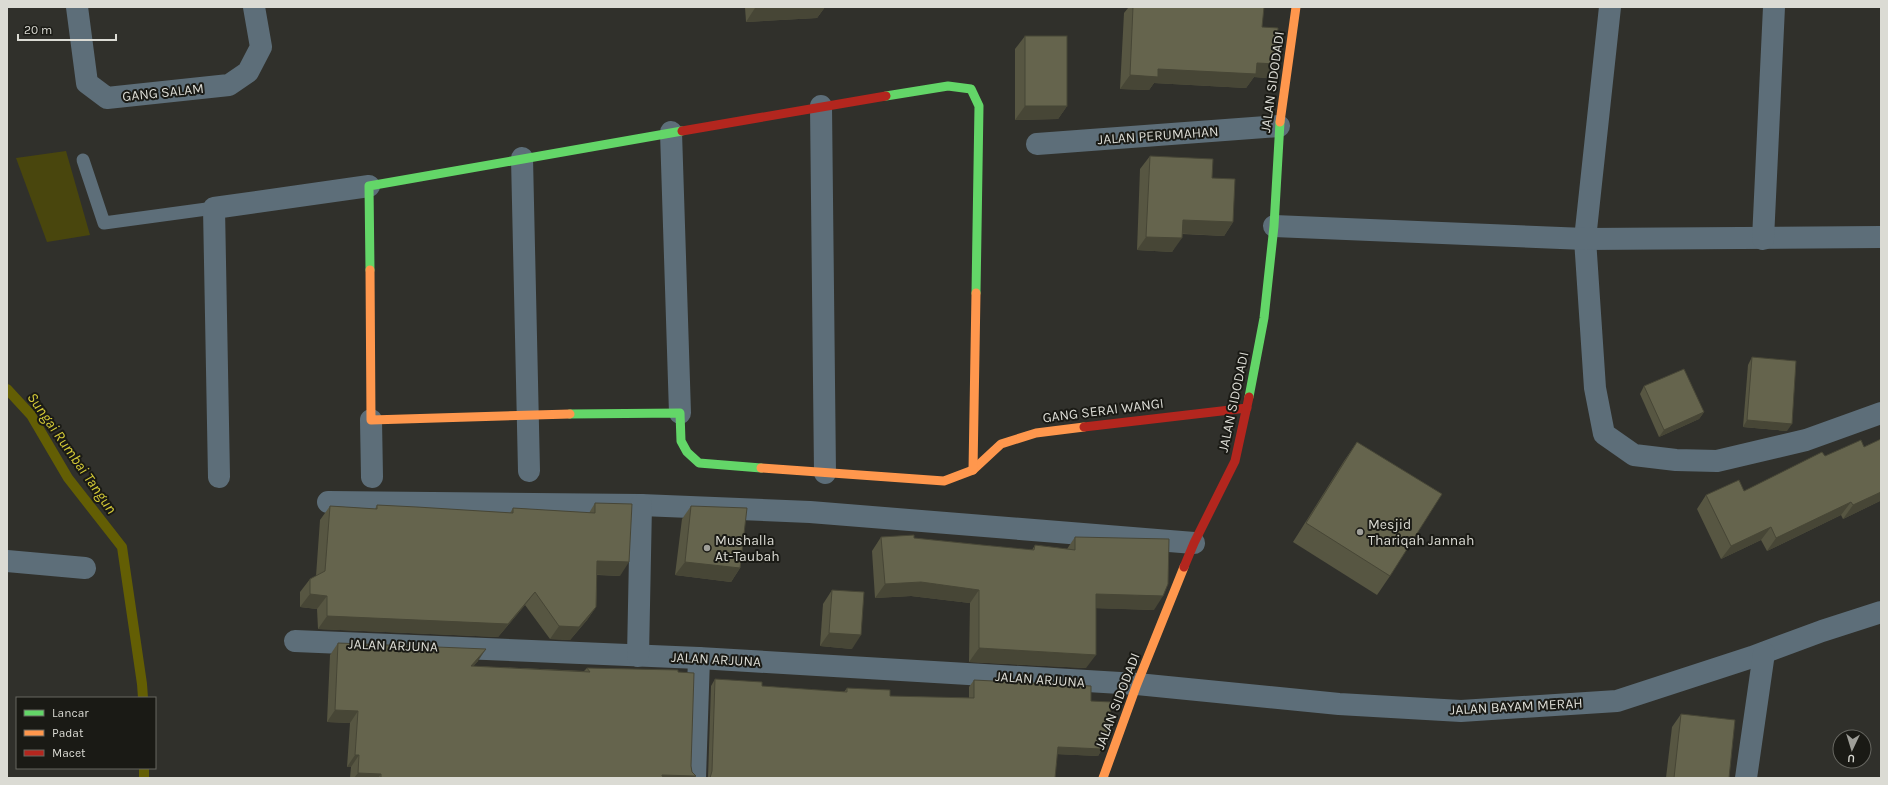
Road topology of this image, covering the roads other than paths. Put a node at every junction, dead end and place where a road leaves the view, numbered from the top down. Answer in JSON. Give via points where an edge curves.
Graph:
{"nodes":[{"id":1,"x":77,"y":7,"type":"edge"},
{"id":2,"x":254,"y":7,"type":"edge"},
{"id":3,"x":1296,"y":7,"type":"edge"},
{"id":4,"x":1610,"y":7,"type":"edge"},
{"id":5,"x":1774,"y":7,"type":"edge"},
{"id":6,"x":821,"y":106,"type":"junction"},
{"id":7,"x":1279,"y":126,"type":"junction"},
{"id":8,"x":671,"y":132,"type":"junction"},
{"id":9,"x":1037,"y":144,"type":"dead end"},
{"id":10,"x":522,"y":158,"type":"junction"},
{"id":11,"x":83,"y":160,"type":"dead end"},
{"id":12,"x":369,"y":186,"type":"junction"},
{"id":13,"x":214,"y":208,"type":"junction"},
{"id":14,"x":1274,"y":226,"type":"junction"},
{"id":15,"x":1881,"y":237,"type":"edge"},
{"id":16,"x":1585,"y":239,"type":"junction"},
{"id":17,"x":1763,"y":239,"type":"junction"},
{"id":18,"x":1247,"y":408,"type":"junction"},
{"id":19,"x":680,"y":412,"type":"junction"},
{"id":20,"x":1881,"y":413,"type":"edge"},
{"id":21,"x":528,"y":415,"type":"junction"},
{"id":22,"x":371,"y":420,"type":"junction"},
{"id":23,"x":973,"y":470,"type":"junction"},
{"id":24,"x":529,"y":471,"type":"dead end"},
{"id":25,"x":825,"y":473,"type":"junction"},
{"id":26,"x":219,"y":477,"type":"dead end"},
{"id":27,"x":372,"y":477,"type":"dead end"},
{"id":28,"x":328,"y":502,"type":"dead end"},
{"id":29,"x":641,"y":505,"type":"junction"},
{"id":30,"x":1194,"y":543,"type":"junction"},
{"id":31,"x":7,"y":561,"type":"edge"},
{"id":32,"x":85,"y":568,"type":"dead end"},
{"id":33,"x":1881,"y":612,"type":"edge"},
{"id":34,"x":295,"y":641,"type":"dead end"},
{"id":35,"x":1764,"y":653,"type":"junction"},
{"id":36,"x":638,"y":656,"type":"junction"},
{"id":37,"x":699,"y":658,"type":"junction"},
{"id":38,"x":1137,"y":684,"type":"junction"},
{"id":39,"x":695,"y":778,"type":"edge"},
{"id":40,"x":1103,"y":778,"type":"edge"},
{"id":41,"x":1746,"y":778,"type":"edge"}],
"edges":[{"from":1,"to":2,"type":"street","name":"GANG SALAM","via":[[87,83],[107,98],[229,85],[248,72],[260,47]]},
{"from":3,"to":7,"type":"street","name":"JALAN SIDODADI"},
{"from":4,"to":16,"type":"street"},
{"from":5,"to":17,"type":"street"},
{"from":6,"to":8,"type":"street"},
{"from":6,"to":23,"type":"street","via":[[948,86],[971,89],[979,106]]},
{"from":6,"to":25,"type":"street"},
{"from":7,"to":9,"type":"street","name":"JALAN PERUMAHAN"},
{"from":7,"to":14,"type":"street","name":"JALAN SIDODADI"},
{"from":8,"to":10,"type":"street"},
{"from":8,"to":19,"type":"street"},
{"from":10,"to":12,"type":"street"},
{"from":10,"to":21,"type":"street"},
{"from":11,"to":13,"type":"lane","via":[[104,223]]},
{"from":12,"to":13,"type":"street"},
{"from":12,"to":22,"type":"street"},
{"from":13,"to":26,"type":"street"},
{"from":14,"to":16,"type":"street"},
{"from":14,"to":18,"type":"street","name":"JALAN SIDODADI","via":[[1264,318]]},
{"from":15,"to":17,"type":"street"},
{"from":16,"to":17,"type":"street"},
{"from":16,"to":20,"type":"street","via":[[1595,388],[1604,434],[1634,455],[1717,461],[1806,440]]},
{"from":18,"to":23,"type":"street","name":"GANG SERAI WANGI","via":[[1036,432],[1001,444]]},
{"from":18,"to":30,"type":"street","name":"JALAN SIDODADI","via":[[1235,461]]},
{"from":19,"to":21,"type":"street"},
{"from":19,"to":25,"type":"street","via":[[679,439],[687,456],[699,464]]},
{"from":21,"to":22,"type":"street"},
{"from":21,"to":24,"type":"street"},
{"from":22,"to":27,"type":"street"},
{"from":23,"to":25,"type":"street","via":[[944,481]]},
{"from":28,"to":29,"type":"street"},
{"from":29,"to":30,"type":"street","via":[[810,512]]},
{"from":29,"to":36,"type":"street"},
{"from":30,"to":38,"type":"street","name":"JALAN SIDODADI"},
{"from":31,"to":32,"type":"street"},
{"from":33,"to":35,"type":"street","name":"JALAN BAYAM MERAH"},
{"from":34,"to":36,"type":"street","name":"JALAN ARJUNA"},
{"from":35,"to":38,"type":"street","name":"JALAN BAYAM MERAH","via":[[1618,701],[1461,712],[1339,704]]},
{"from":35,"to":41,"type":"street"},
{"from":36,"to":37,"type":"street","name":"JALAN ARJUNA"},
{"from":37,"to":38,"type":"street","name":"JALAN ARJUNA"},
{"from":37,"to":39,"type":"street"},
{"from":38,"to":40,"type":"street","name":"JALAN SIDODADI"}]}
